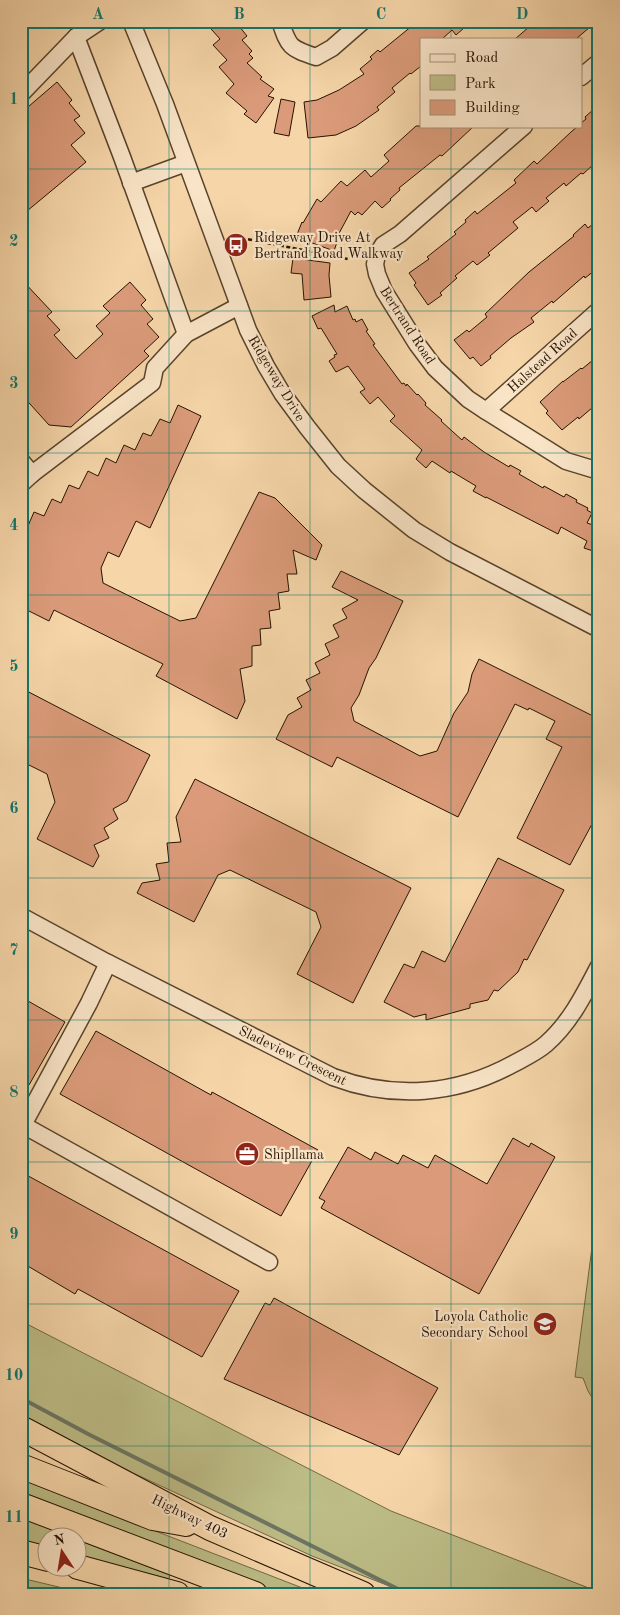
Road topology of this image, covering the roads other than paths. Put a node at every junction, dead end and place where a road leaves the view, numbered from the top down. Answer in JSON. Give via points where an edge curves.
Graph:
{"nodes":[{"id":1,"x":100,"y":21,"type":"edge"},
{"id":2,"x":131,"y":21,"type":"edge"},
{"id":3,"x":280,"y":21,"type":"edge"},
{"id":4,"x":363,"y":21,"type":"edge"},
{"id":5,"x":76,"y":37,"type":"junction"},
{"id":6,"x":599,"y":62,"type":"edge"},
{"id":7,"x":582,"y":76,"type":"edge"},
{"id":8,"x":21,"y":94,"type":"edge"},
{"id":9,"x":522,"y":128,"type":"edge"},
{"id":10,"x":186,"y":163,"type":"junction"},
{"id":11,"x":131,"y":183,"type":"junction"},
{"id":12,"x":238,"y":306,"type":"junction"},
{"id":13,"x":599,"y":310,"type":"edge"},
{"id":14,"x":186,"y":334,"type":"junction"},
{"id":15,"x":486,"y":411,"type":"junction"},
{"id":16,"x":599,"y":471,"type":"edge"},
{"id":17,"x":25,"y":473,"type":"edge"},
{"id":18,"x":599,"y":629,"type":"edge"},
{"id":19,"x":21,"y":916,"type":"edge"},
{"id":20,"x":108,"y":964,"type":"junction"},
{"id":21,"x":599,"y":966,"type":"edge"},
{"id":22,"x":595,"y":983,"type":"edge"},
{"id":23,"x":22,"y":1126,"type":"edge"},
{"id":24,"x":268,"y":1262,"type":"dead end"},
{"id":25,"x":21,"y":1428,"type":"edge"},
{"id":26,"x":21,"y":1466,"type":"edge"},
{"id":27,"x":21,"y":1505,"type":"edge"},
{"id":28,"x":210,"y":1528,"type":"junction"},
{"id":29,"x":21,"y":1552,"type":"edge"},
{"id":30,"x":38,"y":1556,"type":"edge"},
{"id":31,"x":88,"y":1569,"type":"edge"},
{"id":32,"x":177,"y":1594,"type":"edge"},
{"id":33,"x":254,"y":1594,"type":"edge"},
{"id":34,"x":364,"y":1594,"type":"edge"}],
"edges":[{"from":1,"to":5,"type":"street"},
{"from":2,"to":10,"type":"street","name":"Ridgeway Drive"},
{"from":3,"to":4,"type":"street","via":[[288,44],[316,57],[332,48]]},
{"from":5,"to":8,"type":"street"},
{"from":5,"to":11,"type":"street"},
{"from":6,"to":7,"type":"street"},
{"from":9,"to":15,"type":"street","name":"Bertrand Road","via":[[383,246],[375,264],[384,290],[435,368]]},
{"from":10,"to":11,"type":"street"},
{"from":10,"to":12,"type":"street","name":"Ridgeway Drive"},
{"from":11,"to":14,"type":"street"},
{"from":12,"to":14,"type":"street"},
{"from":12,"to":18,"type":"street","name":"Ridgeway Drive","via":[[282,393],[338,466],[364,490],[414,530],[450,552]]},
{"from":13,"to":15,"type":"street","name":"Halstead Road"},
{"from":14,"to":17,"type":"street","via":[[155,368],[152,383]]},
{"from":15,"to":16,"type":"street","name":"Bertrand Road","via":[[566,461]]},
{"from":19,"to":20,"type":"street","name":"Sladeview Crescent"},
{"from":20,"to":22,"type":"street","name":"Sladeview Crescent","via":[[333,1077],[376,1090],[423,1091],[466,1085],[495,1074],[545,1045]]},
{"from":20,"to":23,"type":"street"},
{"from":21,"to":22,"type":"street","name":"Sladeview Crescent"},
{"from":23,"to":24,"type":"street"},
{"from":25,"to":28,"type":"highway","name":"Highway 403"},
{"from":26,"to":28,"type":"highway","via":[[153,1518]]},
{"from":27,"to":33,"type":"highway"},
{"from":28,"to":34,"type":"highway","name":"Highway 403"},
{"from":29,"to":30,"type":"highway"},
{"from":31,"to":32,"type":"highway"}]}
